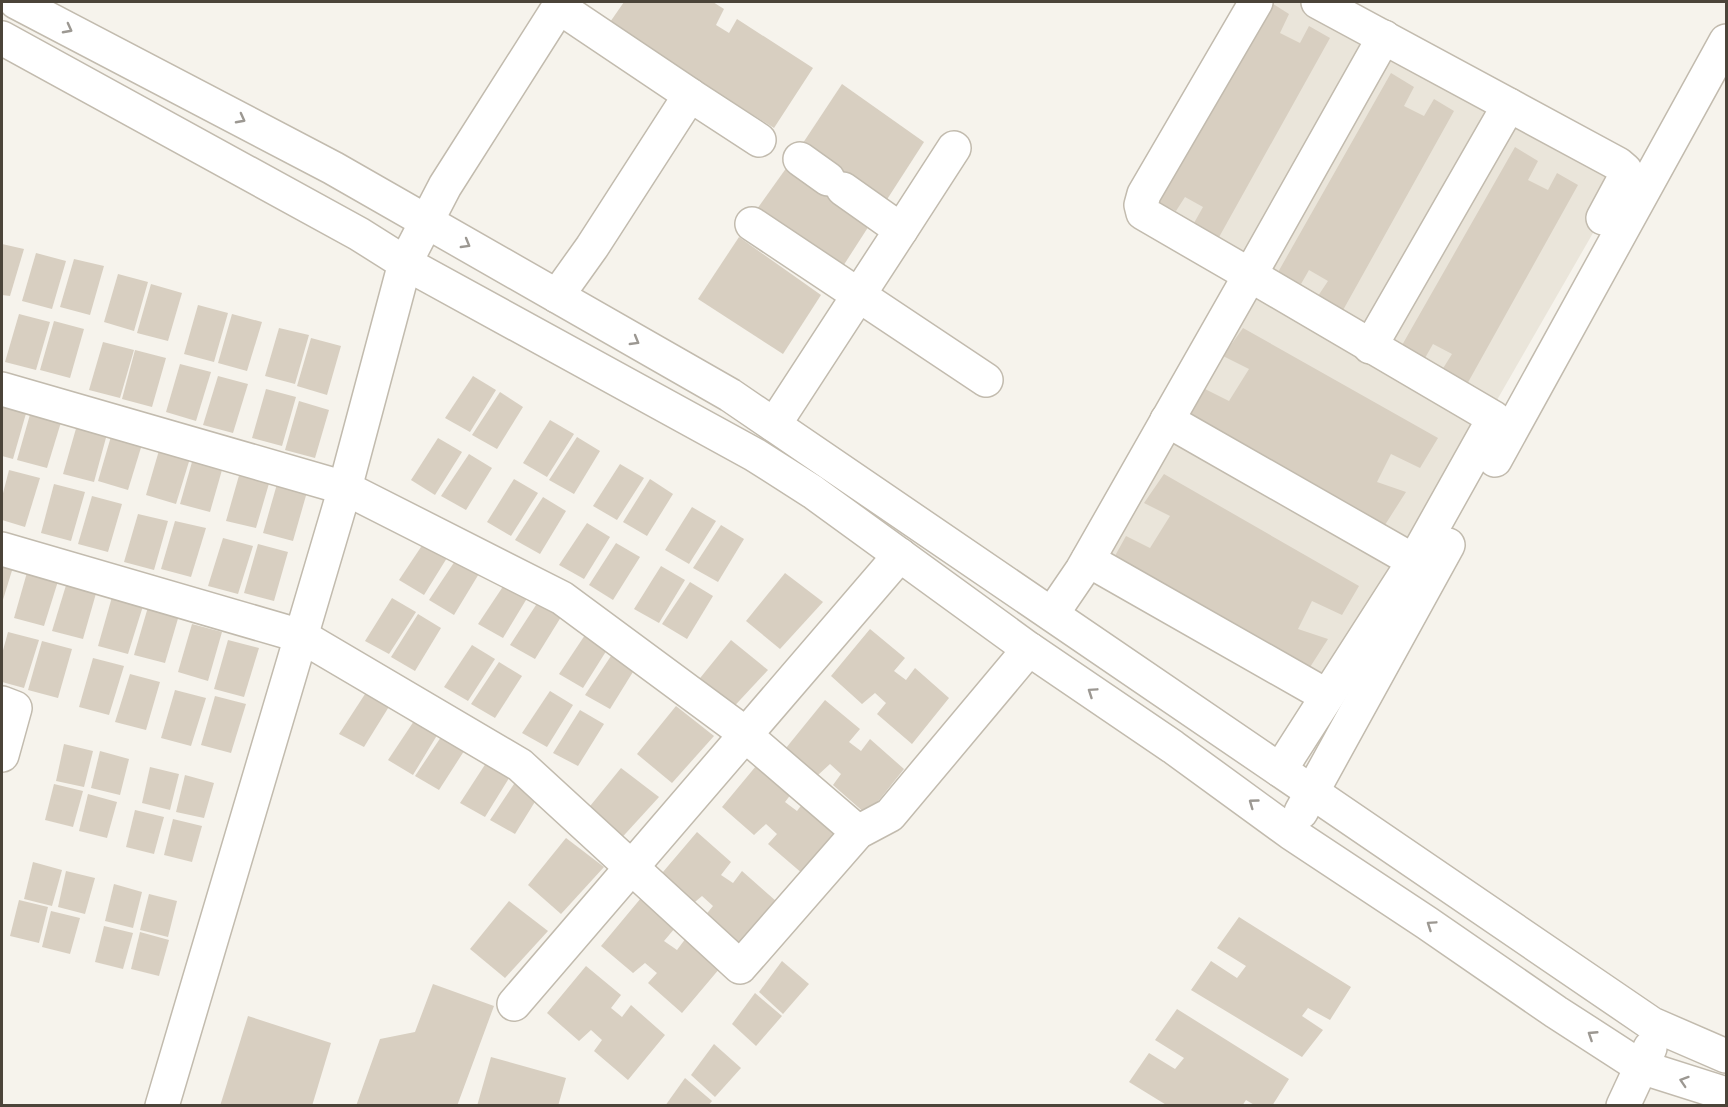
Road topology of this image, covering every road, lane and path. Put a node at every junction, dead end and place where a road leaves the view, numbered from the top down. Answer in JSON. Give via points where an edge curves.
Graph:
{"nodes":[{"id":1,"x":16,"y":2,"type":"edge"},
{"id":2,"x":1256,"y":2,"type":"edge"},
{"id":3,"x":1318,"y":2,"type":"edge"},
{"id":4,"x":560,"y":4,"type":"edge"},
{"id":5,"x":1384,"y":37,"type":"junction"},
{"id":6,"x":2,"y":38,"type":"edge"},
{"id":7,"x":1726,"y":41,"type":"edge"},
{"id":8,"x":690,"y":95,"type":"junction"},
{"id":9,"x":1509,"y":105,"type":"junction"},
{"id":10,"x":759,"y":140,"type":"dead end"},
{"id":11,"x":954,"y":148,"type":"dead end"},
{"id":12,"x":800,"y":159,"type":"dead end"},
{"id":13,"x":427,"y":221,"type":"junction"},
{"id":14,"x":752,"y":224,"type":"dead end"},
{"id":15,"x":901,"y":230,"type":"junction"},
{"id":16,"x":405,"y":263,"type":"junction"},
{"id":17,"x":1250,"y":275,"type":"junction"},
{"id":18,"x":557,"y":296,"type":"junction"},
{"id":19,"x":860,"y":296,"type":"junction"},
{"id":20,"x":1370,"y":347,"type":"junction"},
{"id":21,"x":986,"y":380,"type":"dead end"},
{"id":22,"x":2,"y":389,"type":"edge"},
{"id":23,"x":1494,"y":418,"type":"junction"},
{"id":24,"x":1167,"y":420,"type":"junction"},
{"id":25,"x":774,"y":425,"type":"junction"},
{"id":26,"x":345,"y":488,"type":"junction"},
{"id":27,"x":2,"y":549,"type":"edge"},
{"id":28,"x":900,"y":555,"type":"junction"},
{"id":29,"x":1088,"y":560,"type":"junction"},
{"id":30,"x":1414,"y":561,"type":"junction"},
{"id":31,"x":1053,"y":614,"type":"junction"},
{"id":32,"x":301,"y":636,"type":"junction"},
{"id":33,"x":1029,"y":649,"type":"junction"},
{"id":34,"x":1327,"y":696,"type":"junction"},
{"id":35,"x":2,"y":703,"type":"edge"},
{"id":36,"x":746,"y":734,"type":"junction"},
{"id":37,"x":2,"y":755,"type":"edge"},
{"id":38,"x":1280,"y":770,"type":"junction"},
{"id":39,"x":1311,"y":792,"type":"junction"},
{"id":40,"x":858,"y":832,"type":"junction"},
{"id":41,"x":1291,"y":833,"type":"junction"},
{"id":42,"x":632,"y":867,"type":"junction"},
{"id":43,"x":514,"y":1004,"type":"dead end"},
{"id":44,"x":1659,"y":1028,"type":"junction"},
{"id":45,"x":1726,"y":1056,"type":"edge"},
{"id":46,"x":1641,"y":1067,"type":"junction"},
{"id":47,"x":1726,"y":1094,"type":"edge"},
{"id":48,"x":162,"y":1106,"type":"edge"},
{"id":49,"x":1623,"y":1106,"type":"edge"}],
"edges":[{"from":1,"to":13,"type":"street","one_way":true},
{"from":2,"to":17,"type":"street","via":[[1141,205],[1143,213]]},
{"from":3,"to":5,"type":"street"},
{"from":4,"to":8,"type":"street"},
{"from":4,"to":13,"type":"street"},
{"from":5,"to":9,"type":"street"},
{"from":5,"to":17,"type":"street"},
{"from":6,"to":16,"type":"street"},
{"from":7,"to":39,"type":"street"},
{"from":8,"to":10,"type":"street"},
{"from":8,"to":18,"type":"street"},
{"from":9,"to":20,"type":"street"},
{"from":9,"to":23,"type":"street","via":[[1625,170],[1624,179]]},
{"from":11,"to":15,"type":"street"},
{"from":12,"to":15,"type":"street"},
{"from":13,"to":16,"type":"street"},
{"from":13,"to":18,"type":"street","one_way":true},
{"from":14,"to":19,"type":"street"},
{"from":15,"to":19,"type":"street"},
{"from":16,"to":26,"type":"street"},
{"from":16,"to":28,"type":"street","via":[[756,455]]},
{"from":17,"to":20,"type":"street"},
{"from":17,"to":24,"type":"street"},
{"from":18,"to":25,"type":"street","one_way":true,"via":[[730,395]]},
{"from":19,"to":21,"type":"street"},
{"from":19,"to":25,"type":"street"},
{"from":20,"to":23,"type":"street"},
{"from":22,"to":26,"type":"street"},
{"from":23,"to":30,"type":"street"},
{"from":24,"to":29,"type":"street"},
{"from":24,"to":30,"type":"street"},
{"from":25,"to":31,"type":"street"},
{"from":26,"to":32,"type":"street"},
{"from":26,"to":36,"type":"street","via":[[562,598]]},
{"from":27,"to":32,"type":"street"},
{"from":28,"to":33,"type":"street"},
{"from":28,"to":36,"type":"street"},
{"from":29,"to":31,"type":"street"},
{"from":29,"to":34,"type":"street"},
{"from":30,"to":34,"type":"street"},
{"from":31,"to":38,"type":"street"},
{"from":32,"to":42,"type":"street","via":[[520,765]]},
{"from":32,"to":48,"type":"street"},
{"from":33,"to":40,"type":"street","via":[[890,815]]},
{"from":41,"to":33,"type":"street","one_way":true},
{"from":34,"to":38,"type":"street"},
{"from":35,"to":37,"type":"street","via":[[15,708]]},
{"from":36,"to":40,"type":"street"},
{"from":36,"to":42,"type":"street"},
{"from":38,"to":39,"type":"street"},
{"from":39,"to":41,"type":"street"},
{"from":39,"to":44,"type":"street"},
{"from":40,"to":42,"type":"street","via":[[740,967]]},
{"from":46,"to":41,"type":"street","one_way":true},
{"from":42,"to":43,"type":"street"},
{"from":44,"to":45,"type":"street"},
{"from":44,"to":46,"type":"street"},
{"from":47,"to":46,"type":"street","one_way":true},
{"from":46,"to":49,"type":"street"}]}
